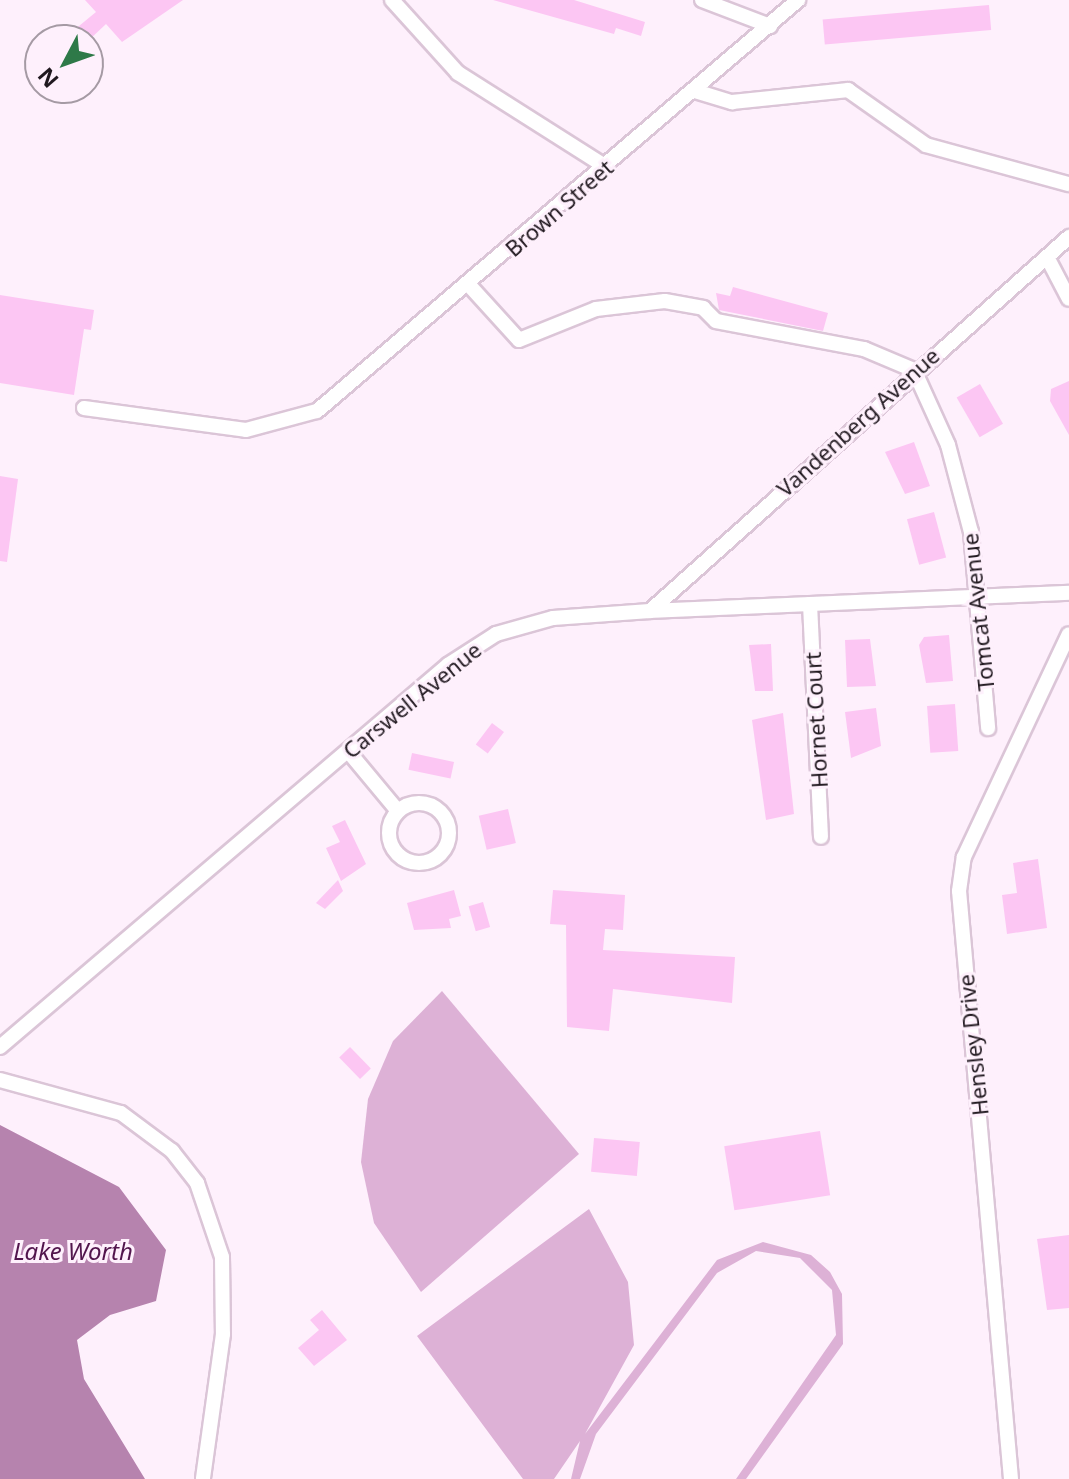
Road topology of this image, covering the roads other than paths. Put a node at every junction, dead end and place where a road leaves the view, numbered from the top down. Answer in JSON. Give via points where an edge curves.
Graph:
{"nodes":[{"id":1,"x":392,"y":0,"type":"edge"},
{"id":2,"x":702,"y":0,"type":"edge"},
{"id":3,"x":798,"y":0,"type":"edge"},
{"id":4,"x":770,"y":26,"type":"junction"},
{"id":5,"x":695,"y":91,"type":"junction"},
{"id":6,"x":606,"y":167,"type":"junction"},
{"id":7,"x":1069,"y":184,"type":"edge"},
{"id":8,"x":1069,"y":237,"type":"edge"},
{"id":9,"x":1047,"y":257,"type":"junction"},
{"id":10,"x":469,"y":285,"type":"junction"},
{"id":11,"x":1069,"y":299,"type":"edge"},
{"id":12,"x":914,"y":370,"type":"junction"},
{"id":13,"x":84,"y":408,"type":"dead end"},
{"id":14,"x":1069,"y":593,"type":"edge"},
{"id":15,"x":981,"y":598,"type":"junction"},
{"id":16,"x":810,"y":604,"type":"junction"},
{"id":17,"x":650,"y":611,"type":"junction"},
{"id":18,"x":1069,"y":634,"type":"edge"},
{"id":19,"x":988,"y":728,"type":"dead end"},
{"id":20,"x":348,"y":751,"type":"junction"},
{"id":21,"x":398,"y":811,"type":"junction"},
{"id":22,"x":821,"y":837,"type":"dead end"},
{"id":23,"x":0,"y":1047,"type":"edge"},
{"id":24,"x":0,"y":1080,"type":"edge"},
{"id":25,"x":203,"y":1479,"type":"edge"},
{"id":26,"x":1011,"y":1479,"type":"edge"}],
"edges":[{"from":1,"to":6,"type":"street","via":[[458,73]]},
{"from":2,"to":4,"type":"street"},
{"from":3,"to":4,"type":"street","name":"Brown Street"},
{"from":4,"to":5,"type":"street","name":"Brown Street"},
{"from":5,"to":6,"type":"street","name":"Brown Street"},
{"from":5,"to":7,"type":"street","via":[[732,102],[848,90],[926,145]]},
{"from":6,"to":10,"type":"street","name":"Brown Street"},
{"from":8,"to":9,"type":"street","name":"Vandenberg Avenue"},
{"from":9,"to":11,"type":"street"},
{"from":9,"to":12,"type":"street","name":"Vandenberg Avenue"},
{"from":10,"to":12,"type":"street","via":[[519,340],[596,309],[665,301],[703,308],[716,321],[864,349]]},
{"from":10,"to":13,"type":"street","name":"Brown Street","via":[[317,411],[246,430]]},
{"from":12,"to":15,"type":"street","name":"Tomcat Avenue","via":[[955,469]]},
{"from":12,"to":17,"type":"street","name":"Vandenberg Avenue"},
{"from":14,"to":15,"type":"street","name":"Carswell Avenue"},
{"from":15,"to":16,"type":"street","name":"Carswell Avenue"},
{"from":15,"to":19,"type":"street","name":"Tomcat Avenue"},
{"from":16,"to":17,"type":"street","name":"Carswell Avenue"},
{"from":16,"to":22,"type":"street","name":"Hornet Court"},
{"from":17,"to":20,"type":"street","name":"Carswell Avenue","via":[[553,618],[496,634],[448,665]]},
{"from":18,"to":26,"type":"street","name":"Hensley Drive","via":[[964,857],[959,891]]},
{"from":20,"to":21,"type":"street"},
{"from":20,"to":23,"type":"street","name":"Carswell Avenue"},
{"from":21,"to":21,"type":"street","via":[[388,833],[395,852],[412,863],[441,854],[449,827],[439,810],[421,802]]},
{"from":24,"to":25,"type":"street","via":[[121,1113],[172,1151],[197,1183],[222,1257],[223,1334]]}]}
